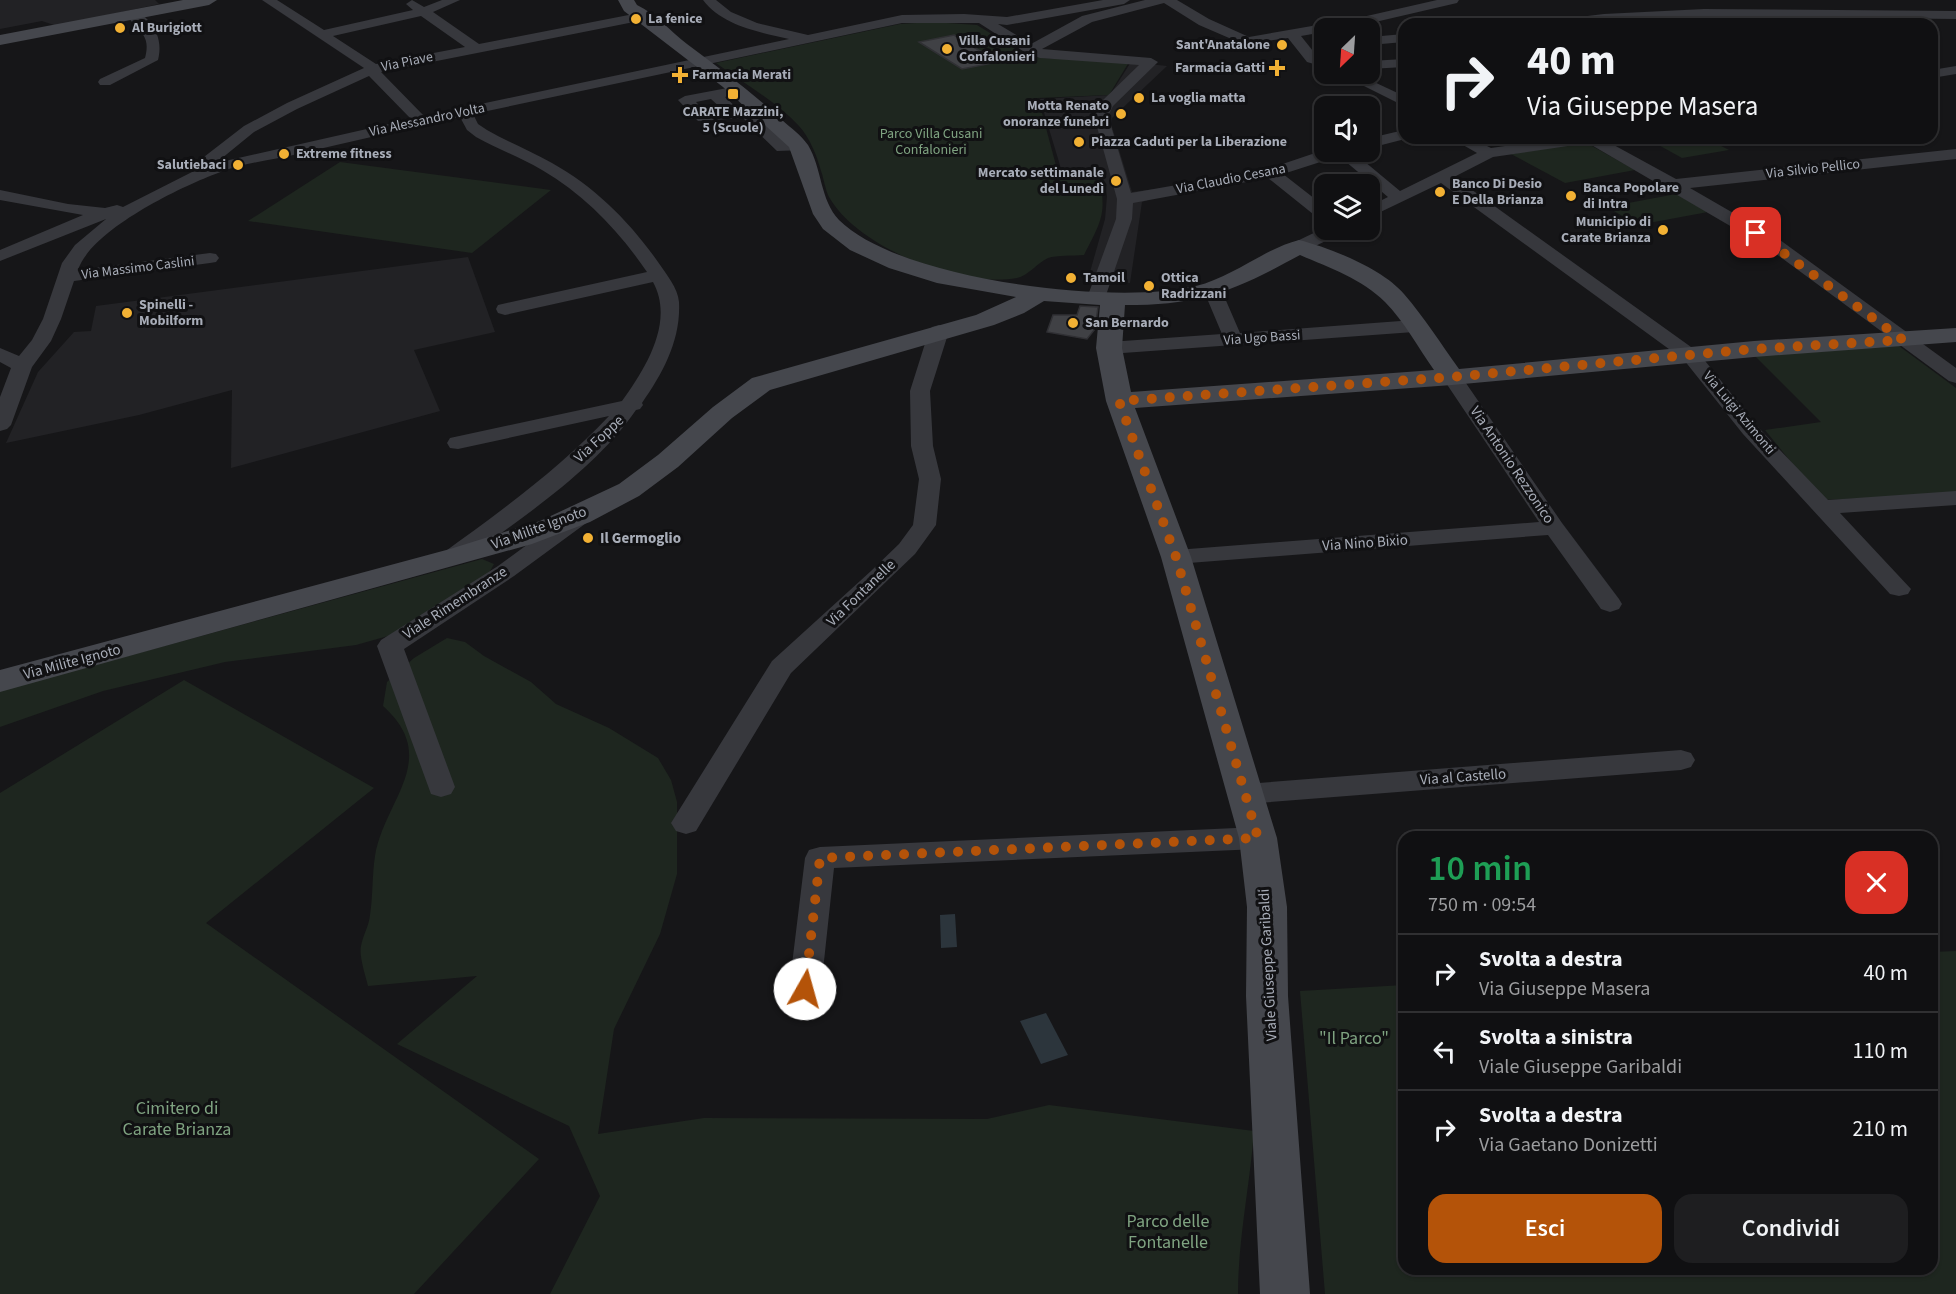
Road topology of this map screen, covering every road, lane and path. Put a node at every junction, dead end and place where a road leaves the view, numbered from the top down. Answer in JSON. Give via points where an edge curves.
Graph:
{"nodes":[{"id":1,"x":208,"y":0,"type":"edge"},
{"id":2,"x":267,"y":0,"type":"edge"},
{"id":3,"x":405,"y":0,"type":"edge"},
{"id":4,"x":454,"y":0,"type":"edge"},
{"id":5,"x":709,"y":0,"type":"edge"},
{"id":6,"x":1124,"y":0,"type":"edge"},
{"id":7,"x":1160,"y":0,"type":"edge"},
{"id":8,"x":1197,"y":0,"type":"edge"},
{"id":9,"x":1405,"y":0,"type":"edge"},
{"id":10,"x":1453,"y":0,"type":"edge"},
{"id":11,"x":1648,"y":0,"type":"edge"},
{"id":12,"x":1786,"y":0,"type":"edge"},
{"id":13,"x":1173,"y":2,"type":"edge"},
{"id":14,"x":631,"y":6,"type":"edge"},
{"id":15,"x":1422,"y":8,"type":"junction"},
{"id":16,"x":967,"y":10,"type":"dead end"},
{"id":17,"x":423,"y":12,"type":"junction"},
{"id":18,"x":1680,"y":13,"type":"junction"},
{"id":19,"x":131,"y":14,"type":"junction"},
{"id":20,"x":1810,"y":14,"type":"junction"},
{"id":21,"x":1956,"y":15,"type":"edge"},
{"id":22,"x":1623,"y":18,"type":"edge"},
{"id":23,"x":982,"y":20,"type":"junction"},
{"id":24,"x":323,"y":34,"type":"junction"},
{"id":25,"x":1293,"y":34,"type":"junction"},
{"id":26,"x":1398,"y":39,"type":"edge"},
{"id":27,"x":0,"y":40,"type":"edge"},
{"id":28,"x":810,"y":40,"type":"junction"},
{"id":29,"x":1380,"y":40,"type":"edge"},
{"id":30,"x":476,"y":48,"type":"junction"},
{"id":31,"x":1031,"y":50,"type":"junction"},
{"id":32,"x":1314,"y":60,"type":"edge"},
{"id":33,"x":1398,"y":63,"type":"edge"},
{"id":34,"x":701,"y":64,"type":"junction"},
{"id":35,"x":1380,"y":64,"type":"edge"},
{"id":36,"x":373,"y":69,"type":"junction"},
{"id":37,"x":1956,"y":70,"type":"edge"},
{"id":38,"x":1938,"y":73,"type":"edge"},
{"id":39,"x":105,"y":82,"type":"dead end"},
{"id":40,"x":1367,"y":84,"type":"edge"},
{"id":41,"x":738,"y":90,"type":"junction"},
{"id":42,"x":714,"y":94,"type":"junction"},
{"id":43,"x":1398,"y":99,"type":"edge"},
{"id":44,"x":464,"y":112,"type":"junction"},
{"id":45,"x":740,"y":114,"type":"junction"},
{"id":46,"x":421,"y":121,"type":"junction"},
{"id":47,"x":1398,"y":136,"type":"edge"},
{"id":48,"x":1380,"y":141,"type":"edge"},
{"id":49,"x":1471,"y":144,"type":"edge"},
{"id":50,"x":1550,"y":144,"type":"edge"},
{"id":51,"x":1601,"y":144,"type":"edge"},
{"id":52,"x":799,"y":147,"type":"junction"},
{"id":53,"x":1489,"y":153,"type":"junction"},
{"id":54,"x":1956,"y":154,"type":"edge"},
{"id":55,"x":1314,"y":159,"type":"edge"},
{"id":56,"x":1356,"y":162,"type":"edge"},
{"id":57,"x":1271,"y":173,"type":"junction"},
{"id":58,"x":198,"y":175,"type":"junction"},
{"id":59,"x":1441,"y":175,"type":"junction"},
{"id":60,"x":1670,"y":185,"type":"junction"},
{"id":61,"x":0,"y":195,"type":"edge"},
{"id":62,"x":1398,"y":197,"type":"junction"},
{"id":63,"x":1125,"y":199,"type":"junction"},
{"id":64,"x":1314,"y":206,"type":"edge"},
{"id":65,"x":1380,"y":207,"type":"edge"},
{"id":66,"x":130,"y":210,"type":"junction"},
{"id":67,"x":106,"y":213,"type":"junction"},
{"id":68,"x":1314,"y":240,"type":"edge"},
{"id":69,"x":1299,"y":247,"type":"junction"},
{"id":70,"x":0,"y":256,"type":"edge"},
{"id":71,"x":210,"y":258,"type":"dead end"},
{"id":72,"x":658,"y":275,"type":"junction"},
{"id":73,"x":66,"y":277,"type":"junction"},
{"id":74,"x":1212,"y":290,"type":"junction"},
{"id":75,"x":1038,"y":294,"type":"junction"},
{"id":76,"x":1105,"y":298,"type":"junction"},
{"id":77,"x":505,"y":309,"type":"dead end"},
{"id":78,"x":1414,"y":326,"type":"junction"},
{"id":79,"x":939,"y":331,"type":"junction"},
{"id":80,"x":1956,"y":335,"type":"edge"},
{"id":81,"x":1234,"y":340,"type":"junction"},
{"id":82,"x":1903,"y":340,"type":"junction"},
{"id":83,"x":1109,"y":348,"type":"junction"},
{"id":84,"x":0,"y":354,"type":"edge"},
{"id":85,"x":1691,"y":356,"type":"junction"},
{"id":86,"x":22,"y":366,"type":"junction"},
{"id":87,"x":1452,"y":377,"type":"junction"},
{"id":88,"x":1956,"y":377,"type":"edge"},
{"id":89,"x":1119,"y":401,"type":"junction"},
{"id":90,"x":633,"y":405,"type":"junction"},
{"id":91,"x":0,"y":425,"type":"edge"},
{"id":92,"x":458,"y":442,"type":"dead end"},
{"id":93,"x":1956,"y":498,"type":"edge"},
{"id":94,"x":1824,"y":507,"type":"junction"},
{"id":95,"x":583,"y":514,"type":"junction"},
{"id":96,"x":1554,"y":528,"type":"junction"},
{"id":97,"x":1176,"y":557,"type":"junction"},
{"id":98,"x":451,"y":558,"type":"junction"},
{"id":99,"x":1899,"y":589,"type":"dead end"},
{"id":100,"x":1610,"y":604,"type":"dead end"},
{"id":101,"x":0,"y":681,"type":"edge"},
{"id":102,"x":1681,"y":760,"type":"dead end"},
{"id":103,"x":441,"y":787,"type":"dead end"},
{"id":104,"x":1245,"y":794,"type":"junction"},
{"id":105,"x":686,"y":823,"type":"dead end"},
{"id":106,"x":1258,"y":838,"type":"junction"},
{"id":107,"x":805,"y":989,"type":"dead end"},
{"id":108,"x":1285,"y":1294,"type":"edge"}],
"edges":[{"from":1,"to":19,"type":"main road"},
{"from":2,"to":24,"type":"street"},
{"from":3,"to":17,"type":"street"},
{"from":4,"to":17,"type":"street"},
{"from":5,"to":28,"type":"street","via":[[713,7],[751,25]]},
{"from":6,"to":23,"type":"street","name":"Via Alessandro Volta","via":[[1007,21]]},
{"from":7,"to":31,"type":"street","via":[[1087,19]]},
{"from":8,"to":13,"type":"street"},
{"from":9,"to":15,"type":"street"},
{"from":10,"to":15,"type":"street"},
{"from":11,"to":18,"type":"street"},
{"from":12,"to":20,"type":"street"},
{"from":13,"to":25,"type":"street","via":[[1204,22],[1248,41]]},
{"from":14,"to":30,"type":"street","name":"Via Piave"},
{"from":14,"to":34,"type":"main road"},
{"from":15,"to":25,"type":"street"},
{"from":16,"to":23,"type":"street"},
{"from":17,"to":24,"type":"street"},
{"from":17,"to":30,"type":"street"},
{"from":18,"to":20,"type":"street"},
{"from":18,"to":22,"type":"street"},
{"from":19,"to":27,"type":"main road"},
{"from":19,"to":39,"type":"street","via":[[155,39],[156,47],[151,60]]},
{"from":20,"to":21,"type":"street"},
{"from":23,"to":28,"type":"street","name":"Via Alessandro Volta","via":[[902,19]]},
{"from":23,"to":31,"type":"street"},
{"from":24,"to":36,"type":"street"},
{"from":25,"to":32,"type":"street"},
{"from":26,"to":29,"type":"street"},
{"from":28,"to":34,"type":"street","name":"Via Alessandro Volta"},
{"from":30,"to":36,"type":"street","name":"Via Piave"},
{"from":31,"to":63,"type":"street","via":[[1045,55],[1151,62],[1107,104],[1101,116]]},
{"from":33,"to":35,"type":"street"},
{"from":34,"to":41,"type":"main road"},
{"from":34,"to":44,"type":"street","name":"Via Alessandro Volta"},
{"from":36,"to":46,"type":"street"},
{"from":36,"to":58,"type":"street","name":"Via Piave","via":[[249,129],[206,163]]},
{"from":37,"to":38,"type":"street"},
{"from":40,"to":43,"type":"street"},
{"from":41,"to":42,"type":"street"},
{"from":41,"to":52,"type":"main road"},
{"from":42,"to":45,"type":"street"},
{"from":42,"to":45,"type":"street","via":[[685,100],[703,118]]},
{"from":44,"to":46,"type":"street","name":"Via Alessandro Volta"},
{"from":44,"to":72,"type":"street","name":"Via Foppe","via":[[473,127],[562,174],[584,190]]},
{"from":45,"to":52,"type":"street","via":[[783,148]]},
{"from":46,"to":58,"type":"street","name":"Via Alessandro Volta","via":[[244,160]]},
{"from":47,"to":48,"type":"street"},
{"from":49,"to":53,"type":"street"},
{"from":50,"to":53,"type":"street"},
{"from":51,"to":60,"type":"street"},
{"from":52,"to":75,"type":"main road","via":[[815,200],[831,225],[848,240],[928,274]]},
{"from":53,"to":59,"type":"street"},
{"from":54,"to":60,"type":"street","name":"Via Silvio Pellico"},
{"from":55,"to":57,"type":"street","name":"Via Claudio Cesana"},
{"from":56,"to":62,"type":"street"},
{"from":57,"to":63,"type":"street","name":"Via Claudio Cesana"},
{"from":57,"to":64,"type":"street"},
{"from":58,"to":66,"type":"street","name":"Via Alessandro Volta"},
{"from":59,"to":62,"type":"street"},
{"from":59,"to":85,"type":"street","name":"Via Luigi Azimonti"},
{"from":60,"to":82,"type":"street","via":[[1774,244]]},
{"from":61,"to":67,"type":"street"},
{"from":62,"to":65,"type":"street"},
{"from":63,"to":76,"type":"street"},
{"from":66,"to":67,"type":"street"},
{"from":66,"to":73,"type":"street","name":"Via Alessandro Volta","via":[[81,249]]},
{"from":67,"to":70,"type":"street"},
{"from":68,"to":69,"type":"street"},
{"from":69,"to":74,"type":"main road"},
{"from":69,"to":78,"type":"main road","name":"Via Antonio Rezzonico","via":[[1377,283],[1395,298]]},
{"from":71,"to":73,"type":"street","name":"Via Massimo Caslini"},
{"from":72,"to":77,"type":"street"},
{"from":72,"to":90,"type":"street","name":"Via Foppe","via":[[670,299],[668,330],[660,355]]},
{"from":73,"to":86,"type":"street","name":"Via Alessandro Volta","via":[[52,319]]},
{"from":74,"to":76,"type":"main road","via":[[1186,296]]},
{"from":74,"to":81,"type":"street"},
{"from":75,"to":76,"type":"main road"},
{"from":75,"to":79,"type":"main road","name":"Via Milite Ignoto","via":[[1002,314]]},
{"from":76,"to":83,"type":"main road","name":"Viale Giuseppe Garibaldi"},
{"from":78,"to":81,"type":"street","name":"Via Ugo Bassi"},
{"from":78,"to":87,"type":"main road","name":"Via Antonio Rezzonico"},
{"from":79,"to":95,"type":"main road","name":"Via Milite Ignoto","via":[[761,384],[643,481]]},
{"from":79,"to":105,"type":"street","name":"Via Fontanelle","via":[[920,390],[922,446],[930,479],[924,525],[880,576],[781,667]]},
{"from":80,"to":82,"type":"main road"},
{"from":81,"to":83,"type":"street","name":"Via Ugo Bassi"},
{"from":82,"to":85,"type":"main road"},
{"from":82,"to":88,"type":"street"},
{"from":83,"to":89,"type":"main road","name":"Viale Giuseppe Garibaldi"},
{"from":84,"to":86,"type":"street"},
{"from":85,"to":87,"type":"main road"},
{"from":85,"to":94,"type":"street","name":"Via Luigi Azimonti","via":[[1750,430]]},
{"from":86,"to":91,"type":"street","name":"Via Alessandro Volta"},
{"from":87,"to":89,"type":"main road"},
{"from":87,"to":96,"type":"street","name":"Via Antonio Rezzonico"},
{"from":89,"to":97,"type":"main road","name":"Viale Giuseppe Garibaldi"},
{"from":90,"to":92,"type":"street"},
{"from":90,"to":98,"type":"street","name":"Via Foppe","via":[[584,454]]},
{"from":93,"to":94,"type":"street"},
{"from":94,"to":99,"type":"street","name":"Via Luigi Azimonti"},
{"from":95,"to":98,"type":"main road","name":"Via Milite Ignoto"},
{"from":95,"to":103,"type":"street","name":"Viale Rimembranze","via":[[506,571],[390,646]]},
{"from":96,"to":97,"type":"street","name":"Via Nino Bixio"},
{"from":96,"to":100,"type":"street","name":"Via Antonio Rezzonico"},
{"from":97,"to":104,"type":"main road","name":"Viale Giuseppe Garibaldi"},
{"from":98,"to":101,"type":"main road","name":"Via Milite Ignoto"},
{"from":102,"to":104,"type":"street","name":"Via al Castello"},
{"from":104,"to":106,"type":"main road","name":"Viale Giuseppe Garibaldi"},
{"from":106,"to":107,"type":"street","via":[[820,858]]},
{"from":106,"to":108,"type":"main road","name":"Viale Giuseppe Garibaldi","via":[[1267,907],[1267,996]]}]}
